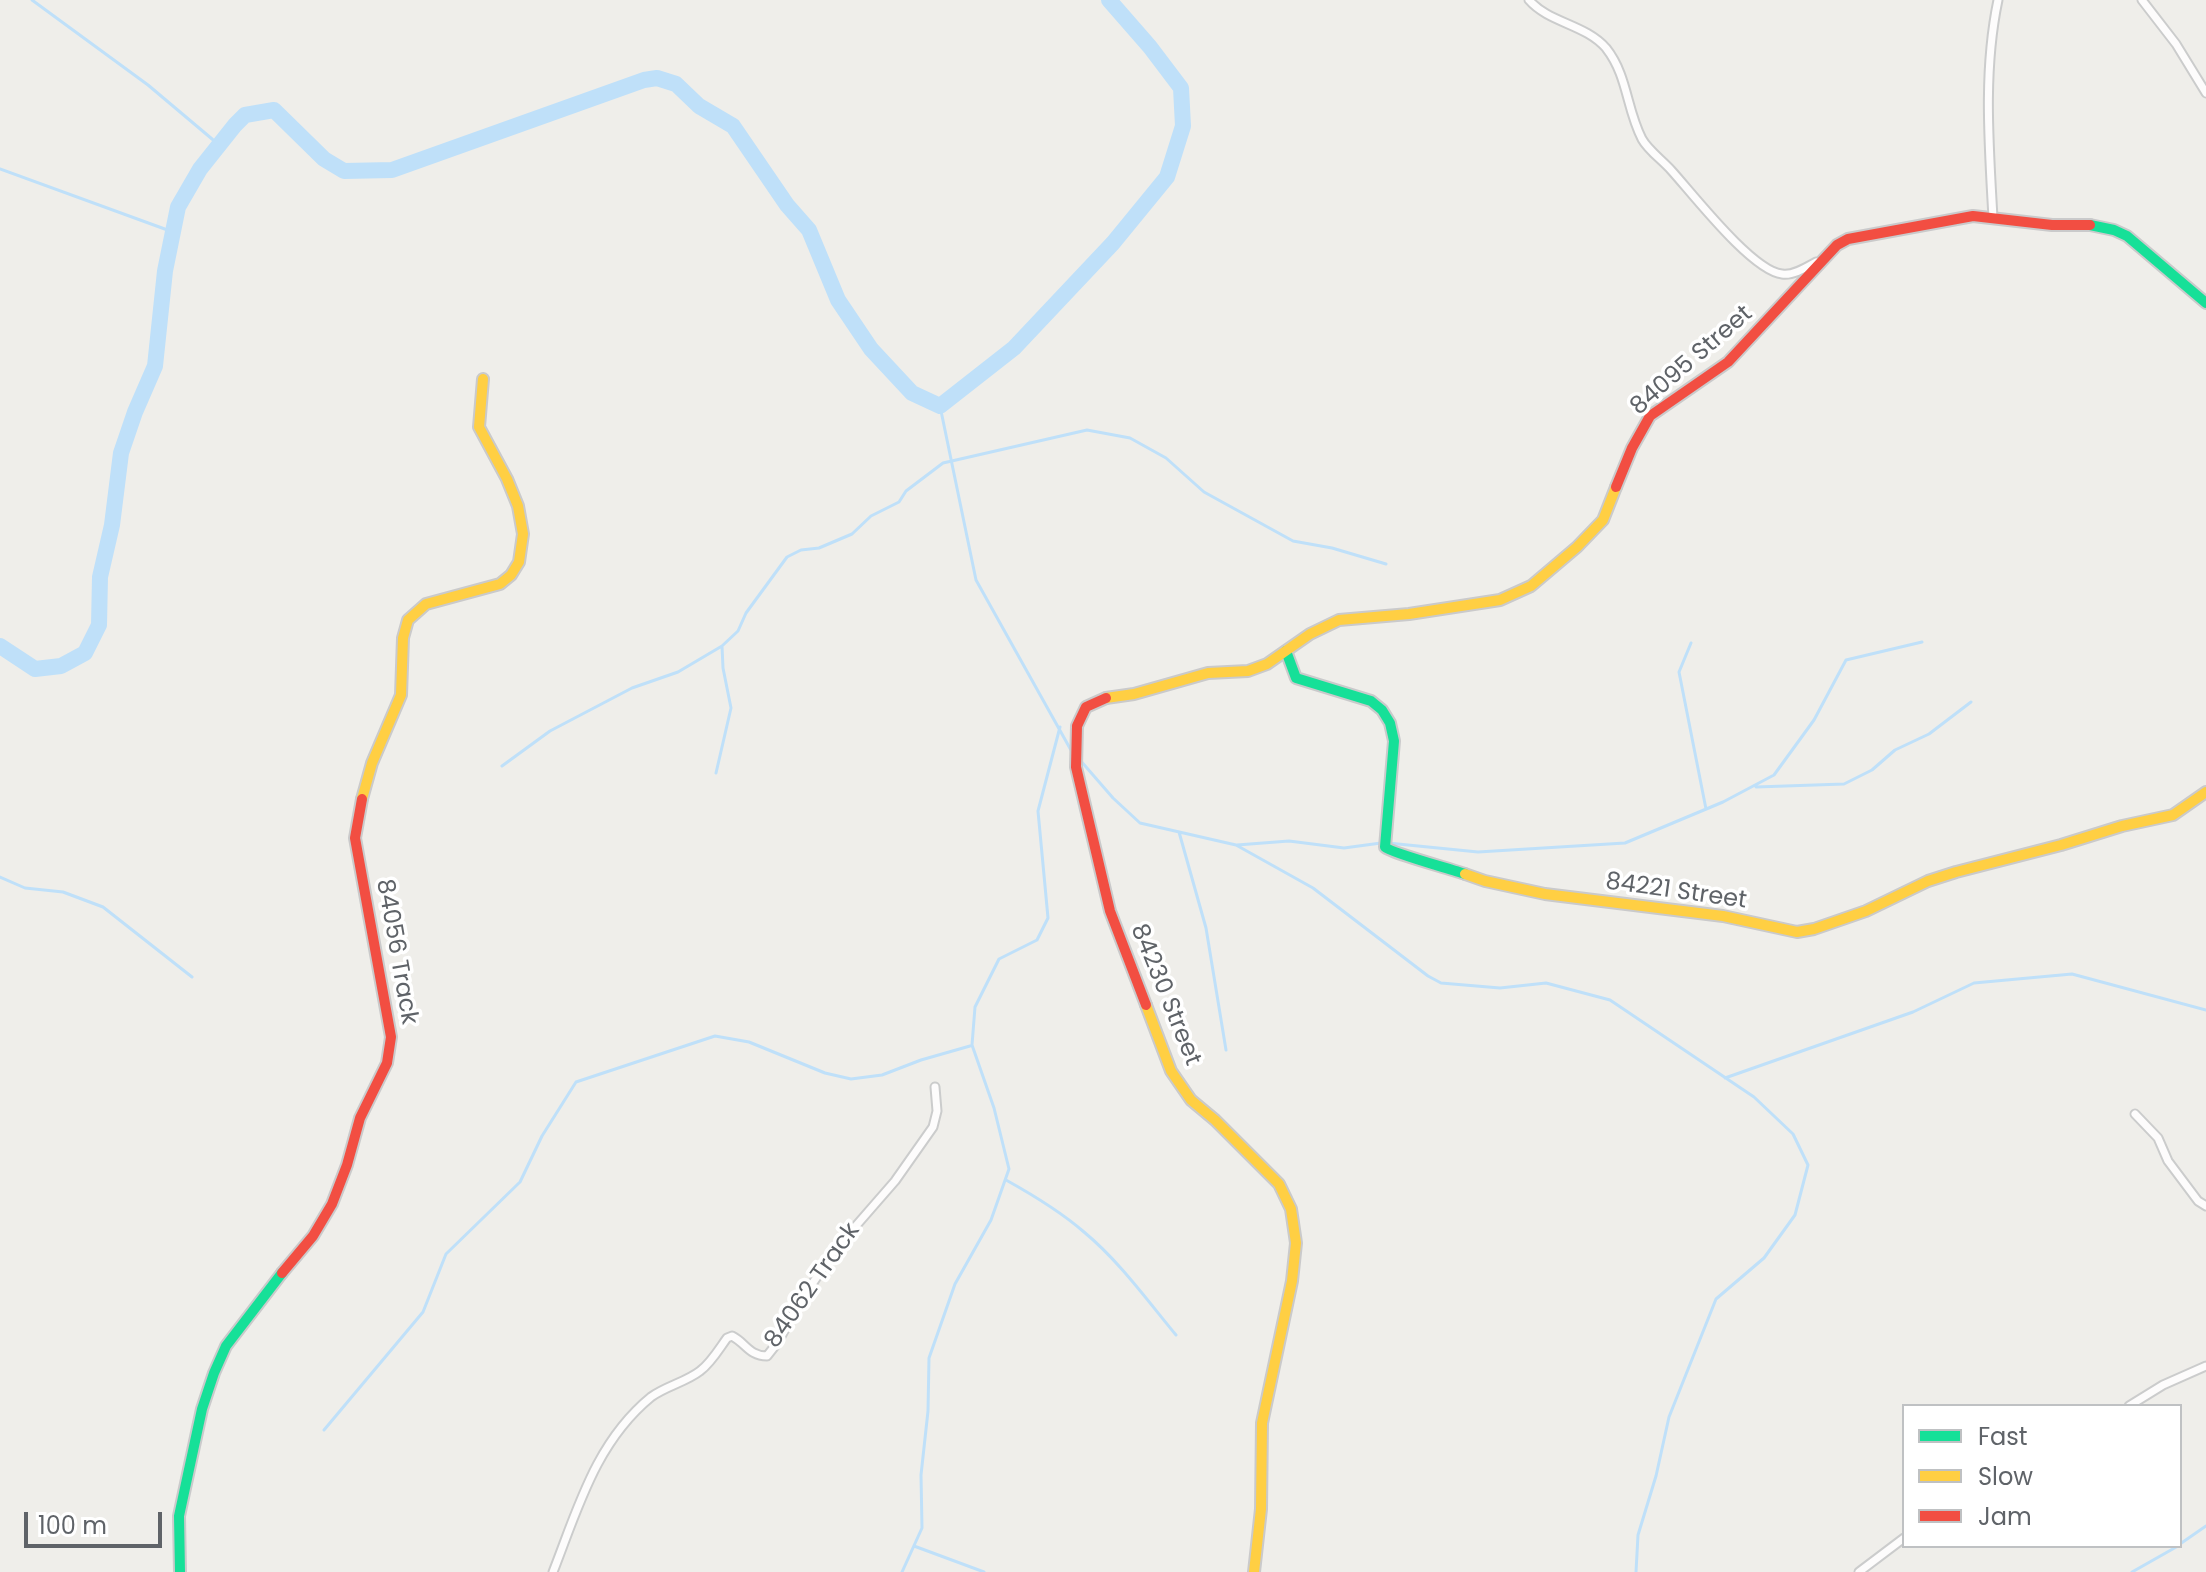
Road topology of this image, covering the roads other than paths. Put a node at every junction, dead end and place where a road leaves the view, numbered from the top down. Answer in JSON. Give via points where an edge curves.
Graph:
{"nodes":[{"id":1,"x":1529,"y":0,"type":"edge"},
{"id":2,"x":1998,"y":0,"type":"edge"},
{"id":3,"x":2142,"y":0,"type":"edge"},
{"id":4,"x":2206,"y":93,"type":"edge"},
{"id":5,"x":1993,"y":218,"type":"junction"},
{"id":6,"x":1822,"y":260,"type":"junction"},
{"id":7,"x":2206,"y":303,"type":"edge"},
{"id":8,"x":483,"y":379,"type":"dead end"},
{"id":9,"x":1286,"y":651,"type":"junction"},
{"id":10,"x":1077,"y":726,"type":"joint"},
{"id":11,"x":2206,"y":792,"type":"edge"},
{"id":12,"x":935,"y":1087,"type":"dead end"},
{"id":13,"x":2135,"y":1114,"type":"dead end"},
{"id":14,"x":2206,"y":1206,"type":"edge"},
{"id":15,"x":2206,"y":1366,"type":"edge"},
{"id":16,"x":2132,"y":1404,"type":"edge"},
{"id":17,"x":1902,"y":1540,"type":"edge"},
{"id":18,"x":180,"y":1572,"type":"edge"},
{"id":19,"x":553,"y":1572,"type":"edge"},
{"id":20,"x":1254,"y":1572,"type":"edge"},
{"id":21,"x":1859,"y":1572,"type":"edge"}],
"edges":[{"from":1,"to":6,"type":"street","via":[[1536,9],[1602,44],[1617,62],[1642,141],[1747,253],[1783,275]]},
{"from":2,"to":5,"type":"street","via":[[1989,81]]},
{"from":3,"to":4,"type":"street"},
{"from":5,"to":6,"type":"street","name":"84095 Street","via":[[1943,220],[1848,239]]},
{"from":5,"to":7,"type":"street","name":"84095 Street","via":[[2114,230]]},
{"from":6,"to":9,"type":"street","name":"84095 Street","via":[[1728,362],[1650,416],[1603,520],[1531,586],[1500,600],[1339,620]]},
{"from":8,"to":18,"type":"street","name":"84056 Track","via":[[479,429],[508,481],[525,541],[511,577],[496,586],[425,603],[411,614],[403,637],[403,686],[366,780],[355,838],[391,1037],[387,1063],[360,1118],[332,1204],[234,1335],[214,1373],[179,1516]]},
{"from":9,"to":10,"type":"street","name":"84095 Street","via":[[1248,671],[1208,673],[1102,698],[1086,707]]},
{"from":9,"to":11,"type":"street","name":"84221 Street","via":[[1296,678],[1371,701],[1393,724],[1385,847],[1390,852],[1545,894],[1806,930],[1956,872],[2173,815]]},
{"from":10,"to":20,"type":"street","name":"84230 Street","via":[[1076,767],[1110,911],[1171,1071],[1191,1100],[1279,1184],[1291,1209],[1296,1243],[1262,1423]]},
{"from":12,"to":19,"type":"street","name":"84062 Track","via":[[933,1127],[834,1251],[767,1356],[757,1356],[739,1339],[727,1338],[699,1372],[652,1397],[619,1429],[598,1459]]},
{"from":13,"to":14,"type":"street"},
{"from":15,"to":16,"type":"street"},
{"from":17,"to":21,"type":"street"}]}
